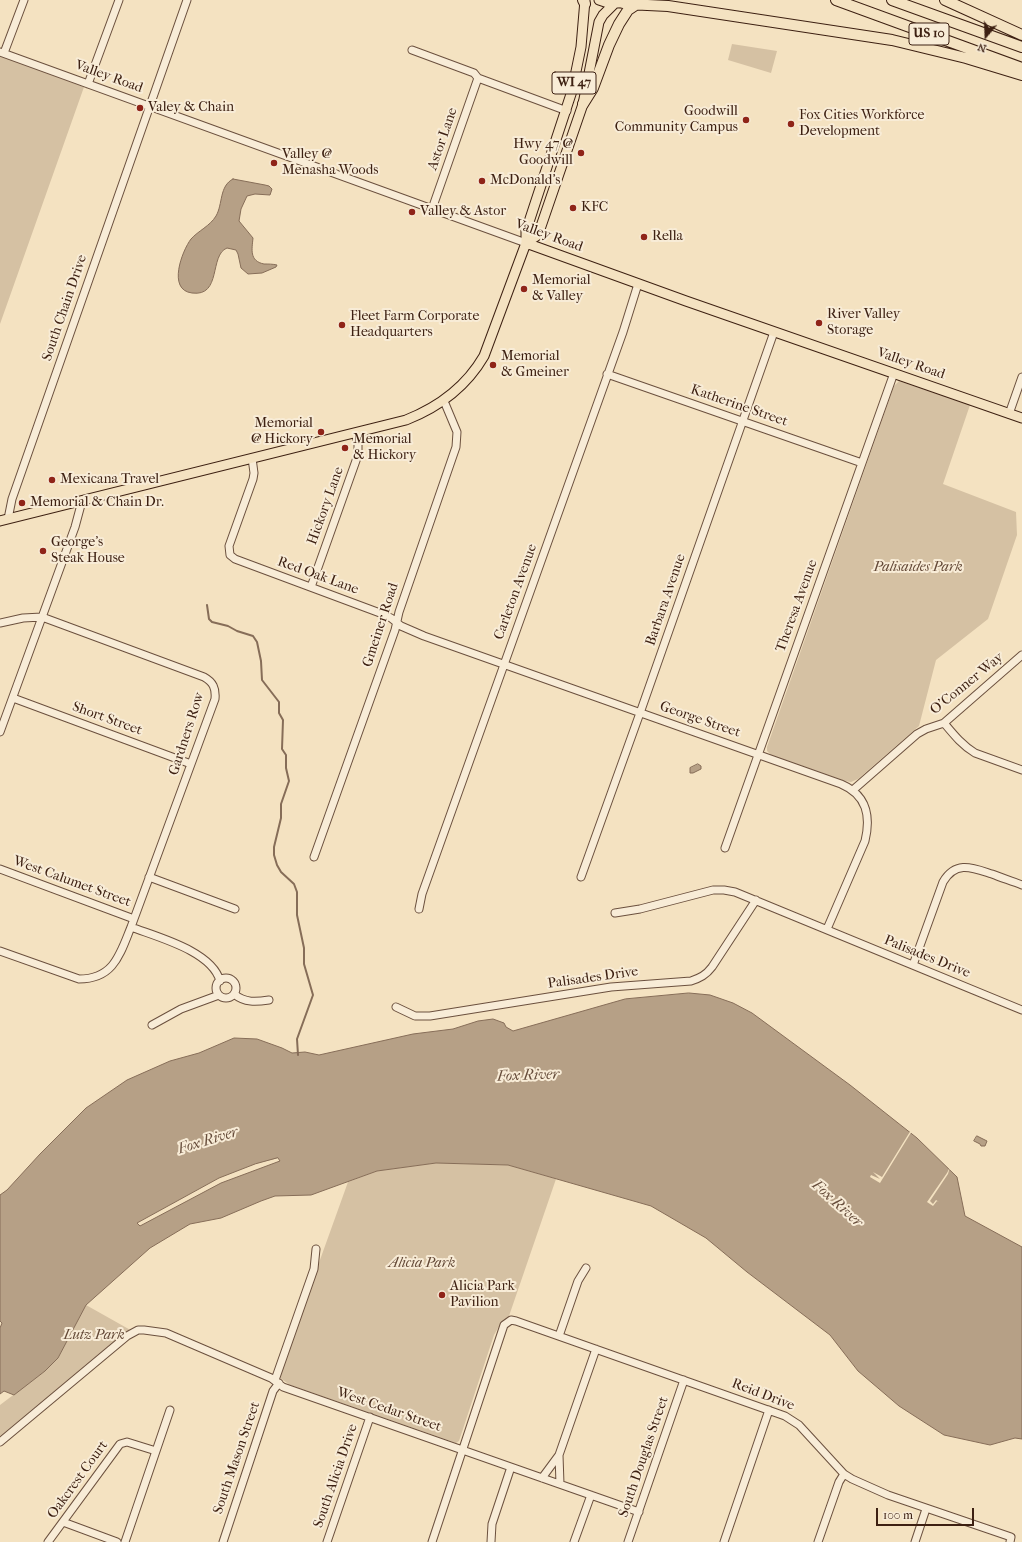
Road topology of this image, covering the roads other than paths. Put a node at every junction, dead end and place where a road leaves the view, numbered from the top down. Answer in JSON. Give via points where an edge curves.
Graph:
{"nodes":[{"id":1,"x":24,"y":0,"type":"edge"},
{"id":2,"x":119,"y":0,"type":"edge"},
{"id":3,"x":187,"y":0,"type":"edge"},
{"id":4,"x":599,"y":0,"type":"edge"},
{"id":5,"x":836,"y":0,"type":"edge"},
{"id":6,"x":892,"y":0,"type":"edge"},
{"id":7,"x":945,"y":0,"type":"edge"},
{"id":8,"x":585,"y":1,"type":"edge"},
{"id":9,"x":619,"y":2,"type":"edge"},
{"id":10,"x":637,"y":4,"type":"junction"},
{"id":11,"x":1022,"y":35,"type":"edge"},
{"id":12,"x":1022,"y":47,"type":"edge"},
{"id":13,"x":412,"y":50,"type":"dead end"},
{"id":14,"x":2,"y":52,"type":"edge"},
{"id":15,"x":1022,"y":68,"type":"edge"},
{"id":16,"x":1022,"y":75,"type":"edge"},
{"id":17,"x":478,"y":78,"type":"junction"},
{"id":18,"x":88,"y":84,"type":"junction"},
{"id":19,"x":583,"y":104,"type":"junction"},
{"id":20,"x":150,"y":106,"type":"junction"},
{"id":21,"x":567,"y":111,"type":"junction"},
{"id":22,"x":432,"y":209,"type":"junction"},
{"id":23,"x":526,"y":243,"type":"junction"},
{"id":24,"x":638,"y":284,"type":"junction"},
{"id":25,"x":774,"y":332,"type":"junction"},
{"id":26,"x":894,"y":373,"type":"junction"},
{"id":27,"x":607,"y":374,"type":"junction"},
{"id":28,"x":1022,"y":377,"type":"edge"},
{"id":29,"x":444,"y":401,"type":"junction"},
{"id":30,"x":1009,"y":414,"type":"junction"},
{"id":31,"x":1022,"y":418,"type":"edge"},
{"id":32,"x":742,"y":421,"type":"junction"},
{"id":33,"x":355,"y":433,"type":"junction"},
{"id":34,"x":252,"y":458,"type":"junction"},
{"id":35,"x":862,"y":463,"type":"junction"},
{"id":36,"x":82,"y":501,"type":"junction"},
{"id":37,"x":4,"y":520,"type":"edge"},
{"id":38,"x":311,"y":588,"type":"junction"},
{"id":39,"x":42,"y":617,"type":"junction"},
{"id":40,"x":396,"y":622,"type":"junction"},
{"id":41,"x":0,"y":623,"type":"edge"},
{"id":42,"x":1022,"y":655,"type":"edge"},
{"id":43,"x":504,"y":664,"type":"junction"},
{"id":44,"x":13,"y":698,"type":"junction"},
{"id":45,"x":640,"y":713,"type":"junction"},
{"id":46,"x":944,"y":723,"type":"junction"},
{"id":47,"x":0,"y":732,"type":"edge"},
{"id":48,"x":758,"y":754,"type":"junction"},
{"id":49,"x":191,"y":764,"type":"junction"},
{"id":50,"x":1022,"y":770,"type":"edge"},
{"id":51,"x":852,"y":790,"type":"junction"},
{"id":52,"x":725,"y":848,"type":"dead end"},
{"id":53,"x":314,"y":857,"type":"dead end"},
{"id":54,"x":0,"y":869,"type":"edge"},
{"id":55,"x":149,"y":877,"type":"junction"},
{"id":56,"x":581,"y":877,"type":"dead end"},
{"id":57,"x":1022,"y":885,"type":"edge"},
{"id":58,"x":756,"y":900,"type":"junction"},
{"id":59,"x":235,"y":909,"type":"dead end"},
{"id":60,"x":419,"y":909,"type":"dead end"},
{"id":61,"x":615,"y":913,"type":"dead end"},
{"id":62,"x":134,"y":919,"type":"junction"},
{"id":63,"x":131,"y":927,"type":"junction"},
{"id":64,"x":827,"y":929,"type":"junction"},
{"id":65,"x":0,"y":951,"type":"edge"},
{"id":66,"x":913,"y":965,"type":"junction"},
{"id":67,"x":220,"y":981,"type":"junction"},
{"id":68,"x":234,"y":994,"type":"junction"},
{"id":69,"x":219,"y":995,"type":"junction"},
{"id":70,"x":269,"y":1000,"type":"dead end"},
{"id":71,"x":396,"y":1007,"type":"dead end"},
{"id":72,"x":1022,"y":1010,"type":"edge"},
{"id":73,"x":152,"y":1025,"type":"dead end"},
{"id":74,"x":316,"y":1249,"type":"dead end"},
{"id":75,"x":586,"y":1268,"type":"dead end"},
{"id":76,"x":559,"y":1336,"type":"junction"},
{"id":77,"x":596,"y":1349,"type":"junction"},
{"id":78,"x":684,"y":1380,"type":"junction"},
{"id":79,"x":277,"y":1382,"type":"junction"},
{"id":80,"x":170,"y":1410,"type":"dead end"},
{"id":81,"x":769,"y":1410,"type":"junction"},
{"id":82,"x":370,"y":1418,"type":"junction"},
{"id":83,"x":0,"y":1442,"type":"edge"},
{"id":84,"x":463,"y":1450,"type":"junction"},
{"id":85,"x":156,"y":1451,"type":"junction"},
{"id":86,"x":560,"y":1456,"type":"junction"},
{"id":87,"x":511,"y":1467,"type":"junction"},
{"id":88,"x":844,"y":1474,"type":"junction"},
{"id":89,"x":542,"y":1478,"type":"junction"},
{"id":90,"x":560,"y":1484,"type":"junction"},
{"id":91,"x":591,"y":1495,"type":"junction"},
{"id":92,"x":926,"y":1509,"type":"junction"},
{"id":93,"x":639,"y":1512,"type":"junction"},
{"id":94,"x":63,"y":1522,"type":"junction"},
{"id":95,"x":1010,"y":1540,"type":"edge"},
{"id":96,"x":48,"y":1542,"type":"edge"},
{"id":97,"x":117,"y":1542,"type":"edge"},
{"id":98,"x":125,"y":1542,"type":"edge"},
{"id":99,"x":223,"y":1542,"type":"edge"},
{"id":100,"x":327,"y":1542,"type":"edge"},
{"id":101,"x":432,"y":1542,"type":"edge"},
{"id":102,"x":491,"y":1542,"type":"edge"},
{"id":103,"x":574,"y":1542,"type":"edge"},
{"id":104,"x":628,"y":1542,"type":"edge"},
{"id":105,"x":724,"y":1542,"type":"edge"},
{"id":106,"x":818,"y":1542,"type":"edge"},
{"id":107,"x":915,"y":1542,"type":"edge"}],
"edges":[{"from":1,"to":14,"type":"street"},
{"from":2,"to":18,"type":"street"},
{"from":3,"to":20,"type":"street","name":"South Chain Drive"},
{"from":4,"to":9,"type":"main road","via":[[606,3]]},
{"from":5,"to":15,"type":"highway","number":"US 10"},
{"from":6,"to":12,"type":"highway"},
{"from":7,"to":11,"type":"highway"},
{"from":8,"to":21,"type":"main road","number":"WI 47","via":[[578,64]]},
{"from":9,"to":10,"type":"highway"},
{"from":9,"to":19,"type":"main road","via":[[603,15],[599,22]]},
{"from":10,"to":16,"type":"highway","via":[[668,6],[892,40]]},
{"from":10,"to":19,"type":"highway","via":[[628,10],[619,24],[594,85]]},
{"from":13,"to":17,"type":"street","via":[[474,73]]},
{"from":14,"to":18,"type":"street","name":"Valley Road"},
{"from":17,"to":21,"type":"street"},
{"from":17,"to":22,"type":"street","name":"Astor Lane"},
{"from":18,"to":20,"type":"street","name":"Valley Road"},
{"from":19,"to":23,"type":"main road","number":"WI 47","via":[[538,235]]},
{"from":20,"to":22,"type":"street","name":"Valley Road"},
{"from":20,"to":37,"type":"street","name":"South Chain Drive"},
{"from":21,"to":23,"type":"main road","number":"WI 47","via":[[526,231]]},
{"from":22,"to":23,"type":"street","name":"Valley Road"},
{"from":23,"to":24,"type":"main road","name":"Valley Road"},
{"from":23,"to":29,"type":"main road","number":"WI 47","via":[[484,356],[469,379]]},
{"from":24,"to":25,"type":"main road","name":"Valley Road"},
{"from":24,"to":27,"type":"street","name":"Carleton Avenue"},
{"from":25,"to":26,"type":"main road","name":"Valley Road"},
{"from":25,"to":32,"type":"street","name":"Barbara Avenue"},
{"from":26,"to":30,"type":"main road","name":"Valley Road"},
{"from":26,"to":35,"type":"street","name":"Theresa Avenue"},
{"from":27,"to":32,"type":"street","name":"Katherine Street"},
{"from":27,"to":43,"type":"street","name":"Carleton Avenue"},
{"from":28,"to":30,"type":"street"},
{"from":29,"to":33,"type":"main road","number":"WI 47","via":[[420,415]]},
{"from":29,"to":40,"type":"street","name":"Gmeiner Road","via":[[457,432],[456,447]]},
{"from":30,"to":31,"type":"main road","name":"Valley Road"},
{"from":32,"to":35,"type":"street","name":"Katherine Street"},
{"from":32,"to":45,"type":"street","name":"Barbara Avenue"},
{"from":33,"to":34,"type":"main road","number":"WI 47"},
{"from":33,"to":38,"type":"street","name":"Hickory Lane","via":[[358,455]]},
{"from":34,"to":36,"type":"main road","number":"WI 47"},
{"from":34,"to":38,"type":"street","name":"Red Oak Lane","via":[[253,479],[229,546],[230,555]]},
{"from":35,"to":48,"type":"street","name":"Theresa Avenue"},
{"from":36,"to":37,"type":"main road","number":"WI 47"},
{"from":36,"to":39,"type":"street","via":[[76,526]]},
{"from":38,"to":40,"type":"street","name":"Red Oak Lane"},
{"from":39,"to":41,"type":"street"},
{"from":39,"to":44,"type":"street"},
{"from":39,"to":49,"type":"street","name":"Gardners Row","via":[[204,677],[211,682],[215,699]]},
{"from":40,"to":43,"type":"street","name":"George Street","via":[[410,630]]},
{"from":40,"to":53,"type":"street","name":"Gmeiner Road"},
{"from":42,"to":46,"type":"street","name":"O'Conner Way"},
{"from":43,"to":45,"type":"street","name":"George Street"},
{"from":43,"to":60,"type":"street","name":"Carleton Avenue","via":[[422,894]]},
{"from":44,"to":47,"type":"street"},
{"from":44,"to":49,"type":"street","name":"Short Street"},
{"from":45,"to":48,"type":"street","name":"George Street"},
{"from":45,"to":56,"type":"street","name":"Barbara Avenue"},
{"from":46,"to":50,"type":"street","via":[[968,749]]},
{"from":46,"to":51,"type":"street","name":"O'Conner Way","via":[[917,734]]},
{"from":48,"to":51,"type":"street","name":"George Street"},
{"from":48,"to":52,"type":"street","name":"Theresa Avenue"},
{"from":49,"to":55,"type":"street","name":"Gardners Row"},
{"from":51,"to":64,"type":"street","name":"George Street","via":[[859,796],[866,809],[867,831]]},
{"from":54,"to":62,"type":"street","name":"West Calumet Street"},
{"from":55,"to":59,"type":"street"},
{"from":55,"to":62,"type":"street","name":"Gardners Row"},
{"from":57,"to":66,"type":"street","via":[[970,868],[960,868],[950,873],[943,882]]},
{"from":58,"to":61,"type":"street","name":"Palisades Drive","via":[[735,892],[719,890]]},
{"from":58,"to":64,"type":"street","name":"Palisades Drive"},
{"from":58,"to":71,"type":"street","name":"Palisades Drive","via":[[712,968],[697,979],[611,987],[430,1016],[415,1016]]},
{"from":62,"to":63,"type":"street","name":"Gardners Row"},
{"from":63,"to":65,"type":"street","name":"Gardners Row","via":[[115,964],[105,973],[93,978],[79,980]]},
{"from":63,"to":67,"type":"street","via":[[188,948],[209,964]]},
{"from":64,"to":66,"type":"street","name":"Palisades Drive"},
{"from":66,"to":72,"type":"street","name":"Palisades Drive"},
{"from":67,"to":68,"type":"street","via":[[226,978],[234,983]]},
{"from":67,"to":69,"type":"street","via":[[216,986]]},
{"from":68,"to":69,"type":"street","via":[[228,998]]},
{"from":68,"to":70,"type":"street","via":[[248,1002]]},
{"from":69,"to":73,"type":"street","via":[[181,1009]]},
{"from":74,"to":79,"type":"street","name":"South Mason Street","via":[[314,1269]]},
{"from":75,"to":76,"type":"street","via":[[578,1281]]},
{"from":76,"to":77,"type":"street","name":"Reid Drive"},
{"from":76,"to":84,"type":"street","name":"Reid Drive","via":[[516,1321],[507,1322]]},
{"from":77,"to":78,"type":"street","name":"Reid Drive"},
{"from":77,"to":86,"type":"street"},
{"from":78,"to":81,"type":"street","name":"Reid Drive"},
{"from":78,"to":93,"type":"street","name":"South Douglas Street"},
{"from":79,"to":82,"type":"street","name":"West Cedar Street","via":[[283,1387]]},
{"from":79,"to":83,"type":"street","name":"West Cedar Street","via":[[166,1333],[138,1330]]},
{"from":79,"to":99,"type":"street","name":"South Mason Street"},
{"from":80,"to":85,"type":"street"},
{"from":81,"to":88,"type":"street","name":"Reid Drive","via":[[800,1425]]},
{"from":81,"to":105,"type":"street"},
{"from":82,"to":84,"type":"street","name":"West Cedar Street"},
{"from":82,"to":100,"type":"street","name":"South Alicia Drive"},
{"from":84,"to":87,"type":"street","name":"West Cedar Street"},
{"from":84,"to":101,"type":"street"},
{"from":85,"to":94,"type":"street","name":"Oakcrest Court","via":[[126,1442],[120,1444]]},
{"from":85,"to":98,"type":"street"},
{"from":86,"to":89,"type":"street"},
{"from":86,"to":90,"type":"street"},
{"from":87,"to":89,"type":"street","name":"West Cedar Street"},
{"from":87,"to":102,"type":"street","via":[[492,1524]]},
{"from":88,"to":92,"type":"street","name":"Reid Drive","via":[[877,1491]]},
{"from":88,"to":106,"type":"street"},
{"from":89,"to":90,"type":"street","name":"West Cedar Street"},
{"from":90,"to":91,"type":"street","name":"West Cedar Street"},
{"from":91,"to":93,"type":"street","name":"West Cedar Street"},
{"from":91,"to":103,"type":"street"},
{"from":92,"to":95,"type":"street","name":"Reid Drive"},
{"from":92,"to":107,"type":"street"},
{"from":93,"to":104,"type":"street","name":"South Douglas Street"},
{"from":94,"to":96,"type":"street","name":"Oakcrest Court"},
{"from":94,"to":97,"type":"street"}]}
